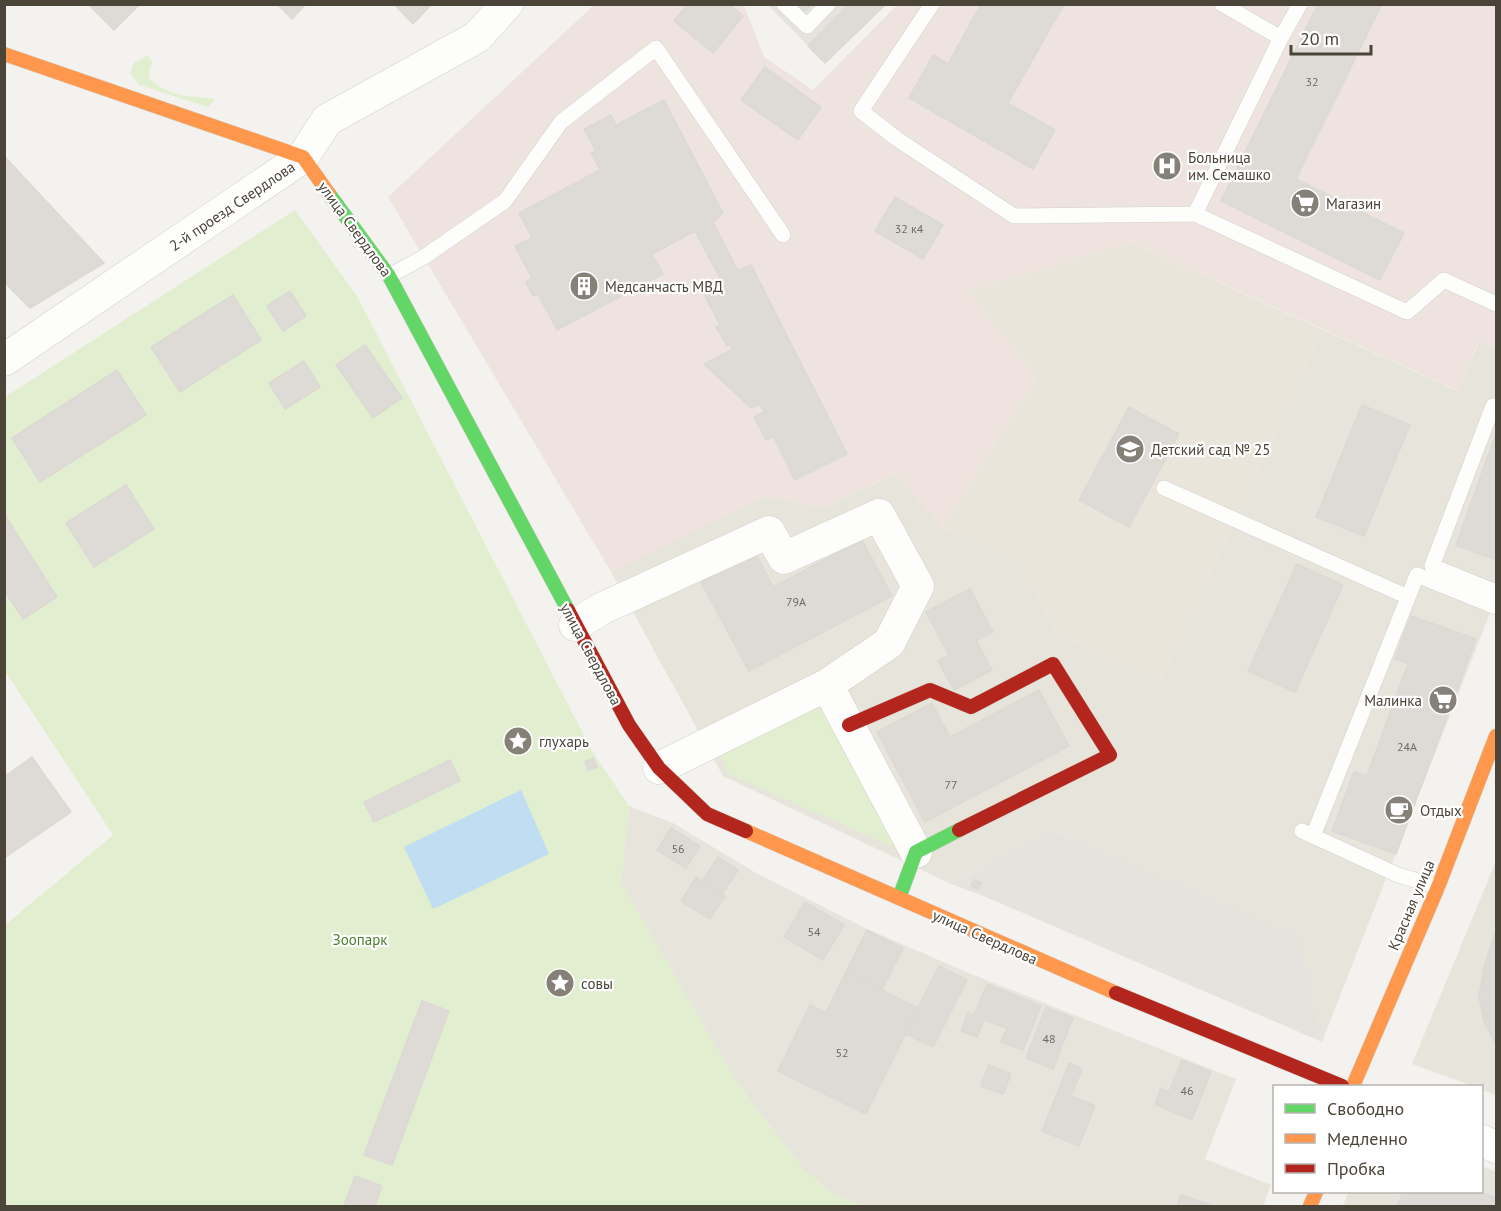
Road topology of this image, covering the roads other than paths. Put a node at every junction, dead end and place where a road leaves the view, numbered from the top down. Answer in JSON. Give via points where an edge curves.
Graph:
{"nodes":[{"id":1,"x":507,"y":4,"type":"edge"},
{"id":2,"x":784,"y":4,"type":"edge"},
{"id":3,"x":828,"y":4,"type":"edge"},
{"id":4,"x":932,"y":4,"type":"edge"},
{"id":5,"x":1222,"y":4,"type":"edge"},
{"id":6,"x":1300,"y":4,"type":"edge"},
{"id":7,"x":1281,"y":38,"type":"junction"},
{"id":8,"x":4,"y":54,"type":"edge"},
{"id":9,"x":303,"y":157,"type":"junction"},
{"id":10,"x":1195,"y":214,"type":"junction"},
{"id":11,"x":783,"y":236,"type":"dead end"},
{"id":12,"x":389,"y":276,"type":"junction"},
{"id":13,"x":1497,"y":304,"type":"edge"},
{"id":14,"x":4,"y":360,"type":"edge"},
{"id":15,"x":1497,"y":407,"type":"edge"},
{"id":16,"x":1164,"y":489,"type":"dead end"},
{"id":17,"x":1497,"y":592,"type":"edge"},
{"id":18,"x":1408,"y":597,"type":"junction"},
{"id":19,"x":1497,"y":608,"type":"edge"},
{"id":20,"x":575,"y":625,"type":"junction"},
{"id":21,"x":827,"y":685,"type":"junction"},
{"id":22,"x":849,"y":725,"type":"junction"},
{"id":23,"x":1495,"y":743,"type":"edge"},
{"id":24,"x":659,"y":768,"type":"junction"},
{"id":25,"x":916,"y":852,"type":"junction"},
{"id":26,"x":1438,"y":887,"type":"junction"},
{"id":27,"x":899,"y":898,"type":"junction"},
{"id":28,"x":1340,"y":1085,"type":"edge"},
{"id":29,"x":1353,"y":1085,"type":"edge"},
{"id":30,"x":1483,"y":1141,"type":"edge"},
{"id":31,"x":1497,"y":1147,"type":"edge"}],
"edges":[{"from":1,"to":9,"type":"street","name":"2-й проезд Свердлова","via":[[477,37],[327,120]]},
{"from":2,"to":3,"type":"lane","via":[[807,26]]},
{"from":4,"to":10,"type":"lane","via":[[861,111],[1014,216]]},
{"from":5,"to":7,"type":"lane"},
{"from":6,"to":7,"type":"lane"},
{"from":7,"to":10,"type":"lane"},
{"from":8,"to":9,"type":"street"},
{"from":9,"to":12,"type":"street","name":"улица Свердлова"},
{"from":9,"to":14,"type":"street","name":"2-й проезд Свердлова"},
{"from":10,"to":13,"type":"lane","via":[[1407,312],[1444,280]]},
{"from":11,"to":12,"type":"lane","via":[[656,48],[561,122],[505,201],[424,257]]},
{"from":12,"to":20,"type":"street","name":"улица Свердлова"},
{"from":15,"to":17,"type":"lane","via":[[1493,406],[1432,566]]},
{"from":16,"to":18,"type":"lane"},
{"from":18,"to":19,"type":"lane","via":[[1416,575]]},
{"from":18,"to":26,"type":"lane","via":[[1308,834],[1398,875]]},
{"from":20,"to":21,"type":"street","via":[[603,608],[769,532],[784,558],[879,515],[918,586],[889,643]]},
{"from":20,"to":24,"type":"street","name":"улица Свердлова","via":[[629,725]]},
{"from":21,"to":22,"type":"street"},
{"from":21,"to":24,"type":"street"},
{"from":22,"to":25,"type":"street"},
{"from":22,"to":25,"type":"street","via":[[930,690],[971,707],[1053,664],[1110,755]]},
{"from":23,"to":26,"type":"street","name":"Красная улица"},
{"from":24,"to":27,"type":"street","name":"улица Свердлова","via":[[707,814]]},
{"from":25,"to":27,"type":"street"},
{"from":26,"to":29,"type":"street","name":"Красная улица"},
{"from":27,"to":28,"type":"street","name":"улица Свердлова","via":[[1202,1030]]},
{"from":30,"to":31,"type":"street"}]}
